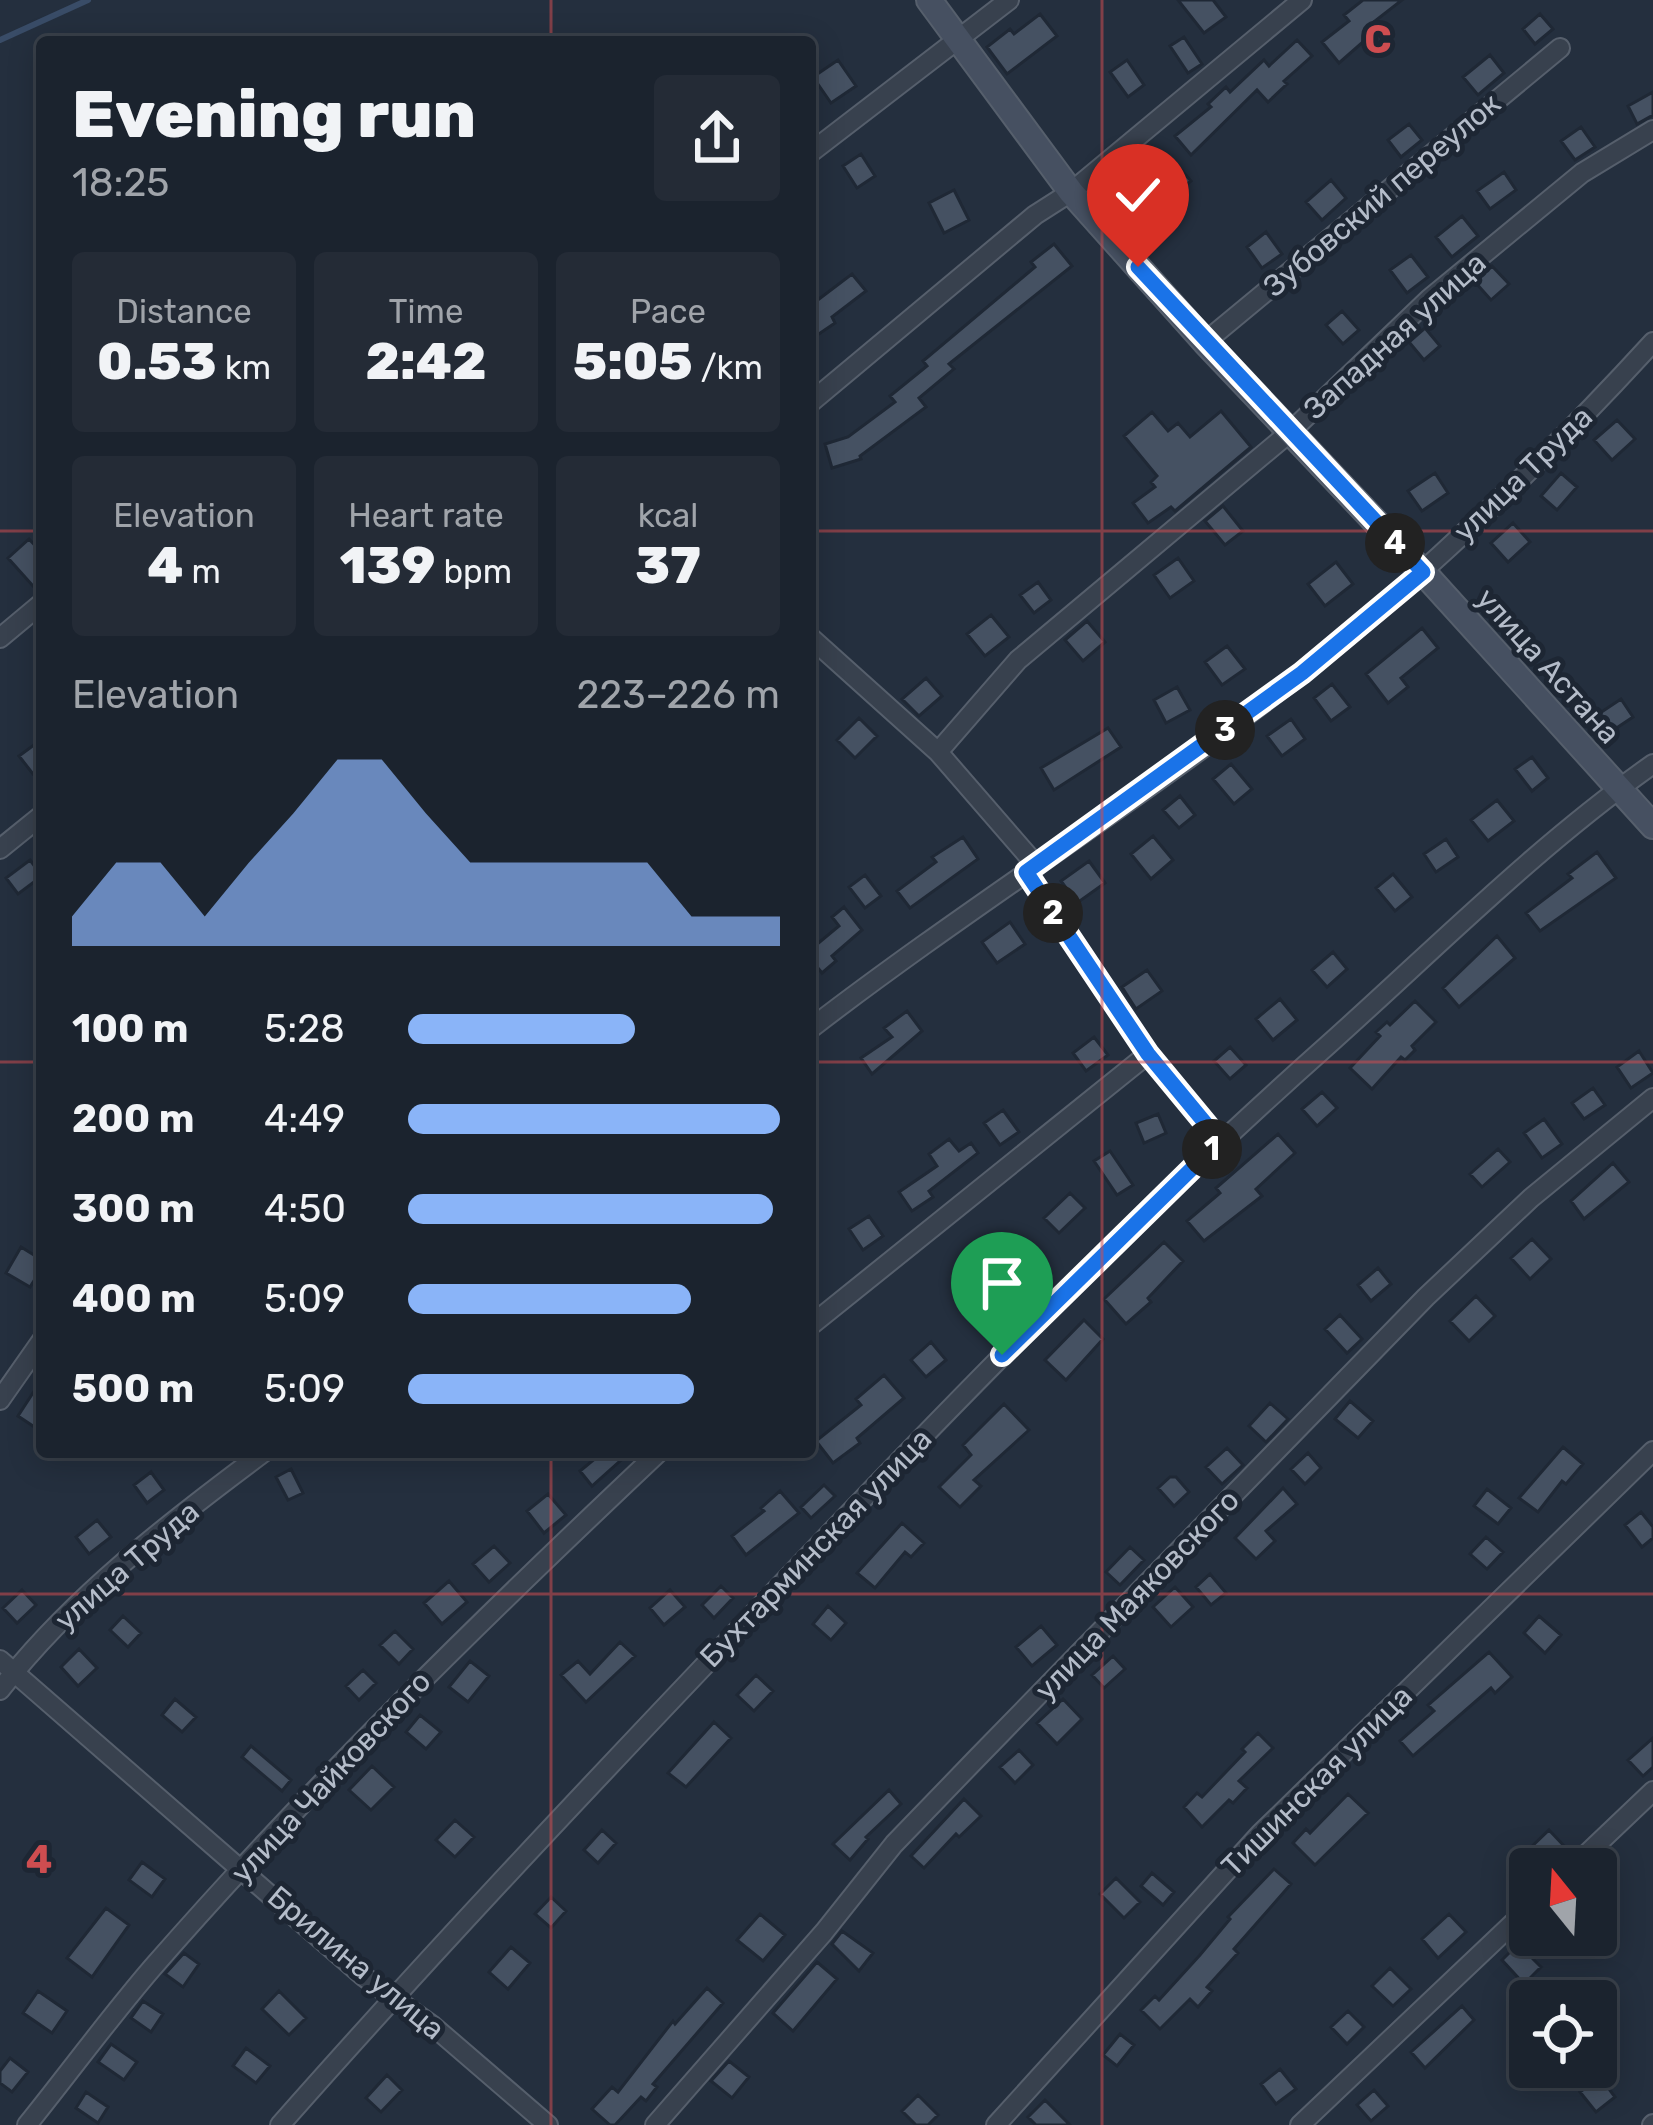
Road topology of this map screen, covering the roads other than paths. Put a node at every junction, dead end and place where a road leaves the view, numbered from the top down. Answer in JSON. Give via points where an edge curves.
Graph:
{"nodes":[{"id":1,"x":929,"y":0,"type":"edge"},
{"id":2,"x":1010,"y":0,"type":"edge"},
{"id":3,"x":1302,"y":0,"type":"edge"},
{"id":4,"x":958,"y":42,"type":"junction"},
{"id":5,"x":1560,"y":48,"type":"dead end"},
{"id":6,"x":1653,"y":130,"type":"edge"},
{"id":7,"x":816,"y":148,"type":"edge"},
{"id":8,"x":1071,"y":192,"type":"junction"},
{"id":9,"x":1205,"y":342,"type":"junction"},
{"id":10,"x":1653,"y":342,"type":"edge"},
{"id":11,"x":816,"y":399,"type":"edge"},
{"id":12,"x":1289,"y":433,"type":"junction"},
{"id":13,"x":1423,"y":572,"type":"junction"},
{"id":14,"x":36,"y":608,"type":"edge"},
{"id":15,"x":0,"y":638,"type":"edge"},
{"id":16,"x":816,"y":642,"type":"edge"},
{"id":17,"x":938,"y":752,"type":"junction"},
{"id":18,"x":1653,"y":764,"type":"edge"},
{"id":19,"x":1618,"y":789,"type":"junction"},
{"id":20,"x":36,"y":820,"type":"edge"},
{"id":21,"x":1653,"y":826,"type":"edge"},
{"id":22,"x":0,"y":849,"type":"edge"},
{"id":23,"x":1031,"y":868,"type":"junction"},
{"id":24,"x":816,"y":1024,"type":"edge"},
{"id":25,"x":1148,"y":1054,"type":"junction"},
{"id":26,"x":1653,"y":1098,"type":"edge"},
{"id":27,"x":1220,"y":1141,"type":"junction"},
{"id":28,"x":816,"y":1321,"type":"edge"},
{"id":29,"x":36,"y":1349,"type":"edge"},
{"id":30,"x":0,"y":1400,"type":"edge"},
{"id":31,"x":1653,"y":1451,"type":"edge"},
{"id":32,"x":256,"y":1458,"type":"edge"},
{"id":33,"x":653,"y":1458,"type":"edge"},
{"id":34,"x":7,"y":1666,"type":"edge"},
{"id":35,"x":0,"y":1690,"type":"edge"},
{"id":36,"x":1653,"y":1791,"type":"edge"},
{"id":37,"x":1593,"y":1848,"type":"edge"},
{"id":38,"x":244,"y":1870,"type":"junction"},
{"id":39,"x":1509,"y":1927,"type":"edge"},
{"id":40,"x":393,"y":1996,"type":"junction"},
{"id":41,"x":27,"y":2125,"type":"edge"},
{"id":42,"x":280,"y":2125,"type":"edge"},
{"id":43,"x":548,"y":2125,"type":"edge"},
{"id":44,"x":655,"y":2125,"type":"edge"},
{"id":45,"x":996,"y":2125,"type":"edge"},
{"id":46,"x":1300,"y":2125,"type":"edge"}],
"edges":[{"from":1,"to":4,"type":"street","name":"улица Астана"},
{"from":2,"to":4,"type":"street"},
{"from":3,"to":8,"type":"street"},
{"from":4,"to":7,"type":"street"},
{"from":4,"to":8,"type":"street","name":"улица Астана"},
{"from":5,"to":9,"type":"street","name":"Зубовский переулок"},
{"from":6,"to":12,"type":"street","name":"Западная улица","via":[[1582,173],[1429,299]]},
{"from":8,"to":9,"type":"street","name":"улица Астана"},
{"from":8,"to":11,"type":"street"},
{"from":9,"to":12,"type":"street","name":"улица Астана"},
{"from":10,"to":13,"type":"street","name":"улица Труда"},
{"from":12,"to":13,"type":"street","name":"улица Астана"},
{"from":12,"to":17,"type":"street","name":"Западная улица","via":[[1018,660]]},
{"from":13,"to":19,"type":"street","name":"улица Астана"},
{"from":13,"to":23,"type":"street","name":"улица Труда","via":[[1302,673]]},
{"from":14,"to":15,"type":"street"},
{"from":16,"to":17,"type":"street"},
{"from":17,"to":23,"type":"street"},
{"from":18,"to":19,"type":"street","name":"Бухтарминская улица"},
{"from":19,"to":21,"type":"street","name":"улица Астана"},
{"from":19,"to":27,"type":"street","name":"Бухтарминская улица"},
{"from":20,"to":22,"type":"street"},
{"from":23,"to":24,"type":"street","name":"улица Труда"},
{"from":23,"to":25,"type":"street"},
{"from":25,"to":27,"type":"street"},
{"from":25,"to":28,"type":"street"},
{"from":26,"to":44,"type":"street","name":"улица Маяковского","via":[[1426,1297],[976,1758]]},
{"from":27,"to":40,"type":"street","name":"Бухтарминская улица","via":[[926,1432]]},
{"from":29,"to":30,"type":"street"},
{"from":31,"to":45,"type":"street","name":"Тишинская улица","via":[[1260,1834]]},
{"from":32,"to":34,"type":"street","name":"улица Труда"},
{"from":33,"to":38,"type":"street","name":"улица Чайковского","via":[[492,1610]]},
{"from":34,"to":35,"type":"street","name":"улица Труда"},
{"from":34,"to":38,"type":"street","name":"Брилина улица"},
{"from":36,"to":37,"type":"street"},
{"from":38,"to":40,"type":"street","name":"Брилина улица"},
{"from":38,"to":41,"type":"street","name":"улица Чайковского"},
{"from":39,"to":46,"type":"street"},
{"from":40,"to":42,"type":"street","name":"Бухтарминская улица"},
{"from":40,"to":43,"type":"street","name":"Брилина улица"}]}
